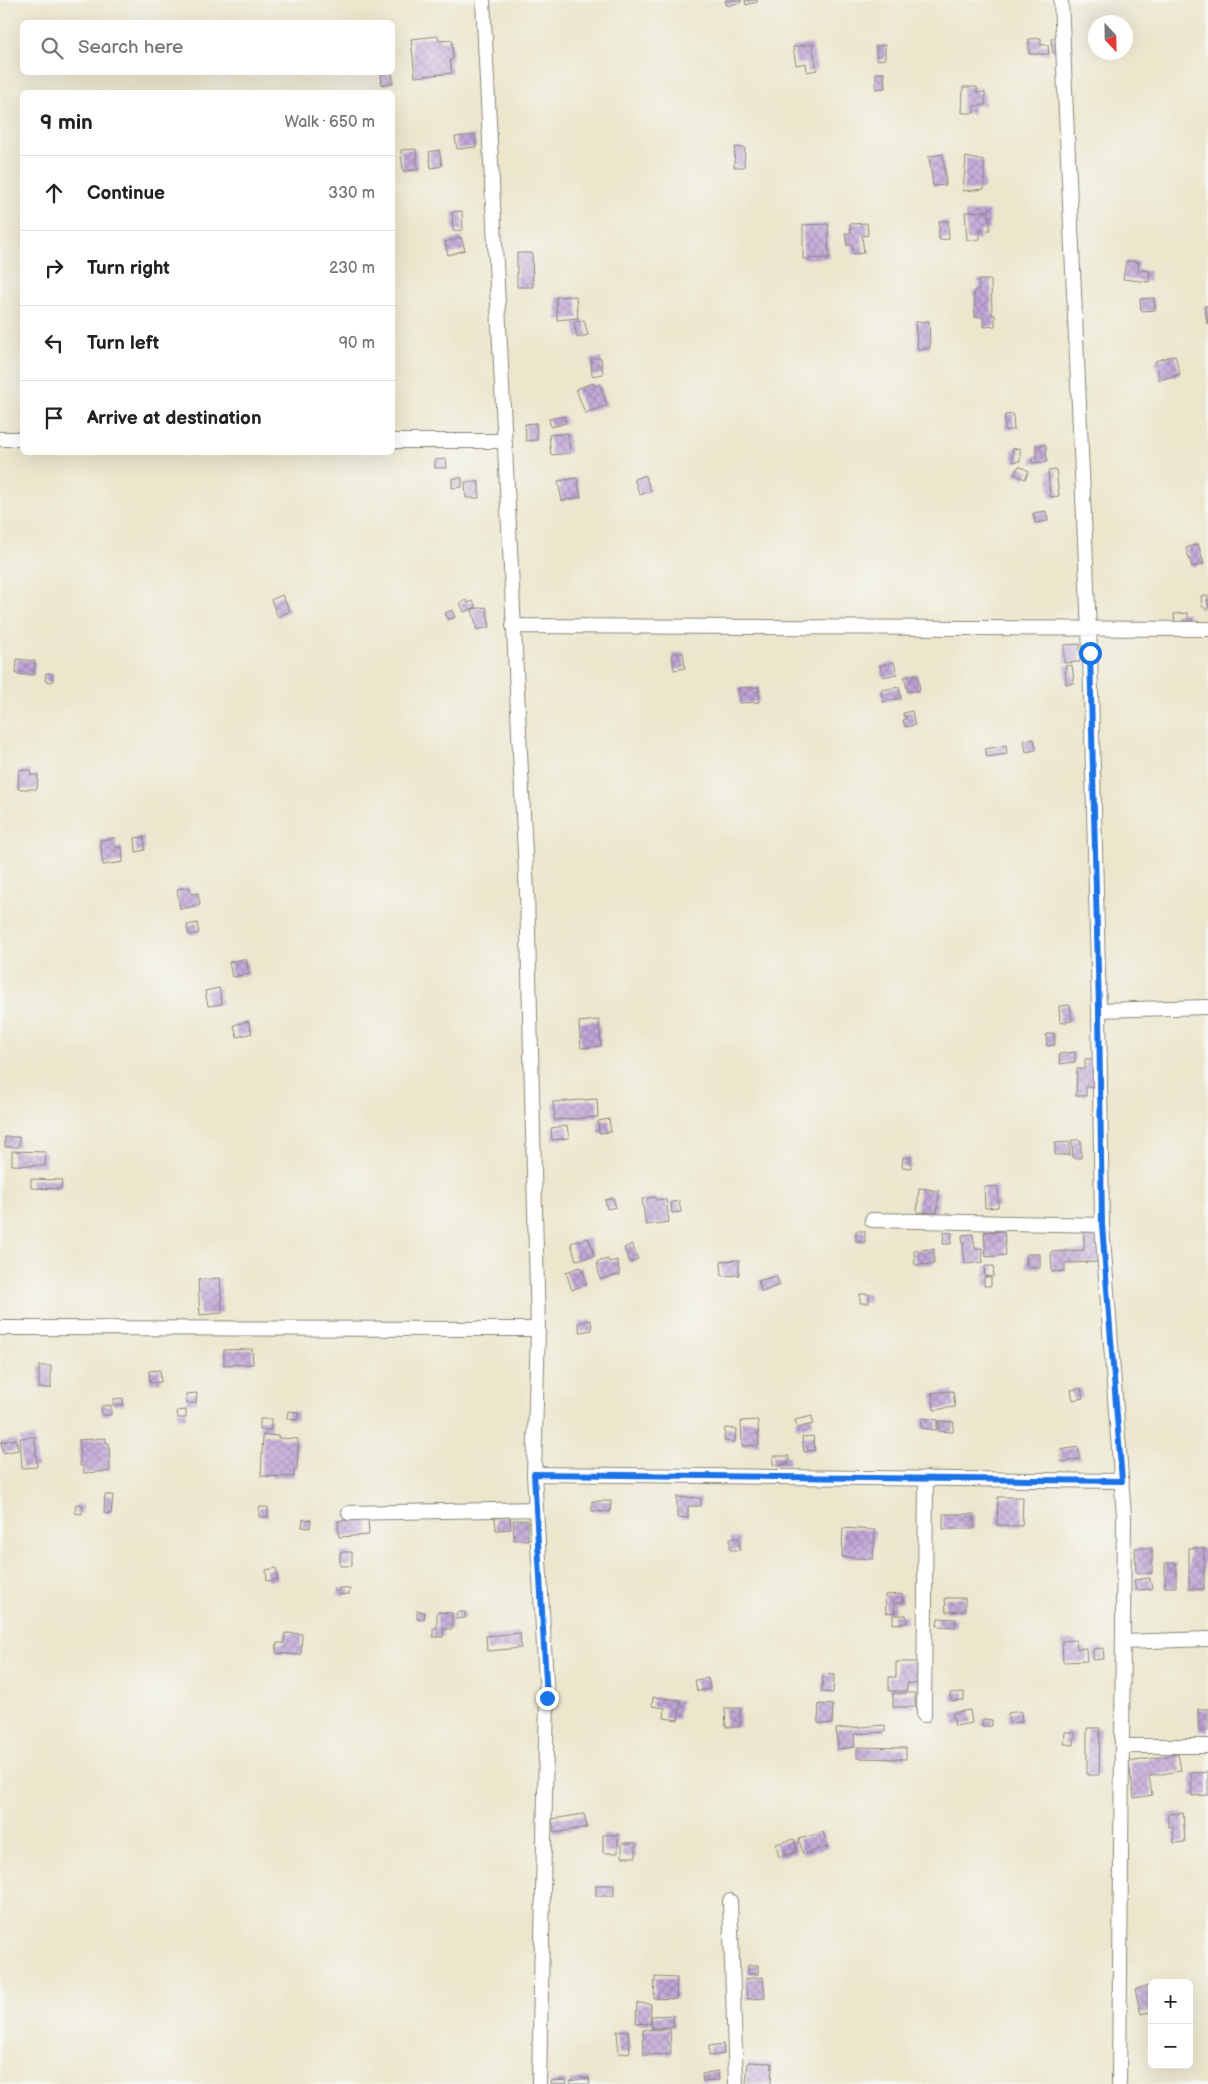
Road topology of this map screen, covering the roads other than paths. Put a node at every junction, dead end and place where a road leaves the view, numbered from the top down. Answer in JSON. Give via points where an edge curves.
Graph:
{"nodes":[{"id":1,"x":483,"y":0,"type":"edge"},
{"id":2,"x":1061,"y":0,"type":"edge"},
{"id":3,"x":0,"y":439,"type":"edge"},
{"id":4,"x":20,"y":439,"type":"edge"},
{"id":5,"x":395,"y":441,"type":"edge"},
{"id":6,"x":504,"y":441,"type":"junction"},
{"id":7,"x":513,"y":626,"type":"junction"},
{"id":8,"x":1089,"y":629,"type":"junction"},
{"id":9,"x":1208,"y":629,"type":"edge"},
{"id":10,"x":1208,"y":1007,"type":"edge"},
{"id":11,"x":1099,"y":1010,"type":"junction"},
{"id":12,"x":872,"y":1220,"type":"dead end"},
{"id":13,"x":1102,"y":1225,"type":"junction"},
{"id":14,"x":0,"y":1328,"type":"edge"},
{"id":15,"x":538,"y":1329,"type":"junction"},
{"id":16,"x":534,"y":1474,"type":"junction"},
{"id":17,"x":926,"y":1478,"type":"junction"},
{"id":18,"x":1122,"y":1481,"type":"junction"},
{"id":19,"x":536,"y":1509,"type":"junction"},
{"id":20,"x":349,"y":1513,"type":"dead end"},
{"id":21,"x":1208,"y":1639,"type":"edge"},
{"id":22,"x":1123,"y":1642,"type":"junction"},
{"id":23,"x":924,"y":1715,"type":"dead end"},
{"id":24,"x":1122,"y":1746,"type":"junction"},
{"id":25,"x":1208,"y":1746,"type":"edge"},
{"id":26,"x":730,"y":1901,"type":"dead end"},
{"id":27,"x":539,"y":2084,"type":"edge"},
{"id":28,"x":736,"y":2084,"type":"edge"},
{"id":29,"x":1119,"y":2084,"type":"edge"}],
"edges":[{"from":1,"to":6,"type":"street"},
{"from":2,"to":8,"type":"street"},
{"from":3,"to":4,"type":"street"},
{"from":5,"to":6,"type":"street"},
{"from":6,"to":7,"type":"street"},
{"from":7,"to":8,"type":"street"},
{"from":7,"to":15,"type":"street","via":[[527,894]]},
{"from":8,"to":9,"type":"street"},
{"from":8,"to":11,"type":"street"},
{"from":10,"to":11,"type":"street"},
{"from":11,"to":13,"type":"street"},
{"from":12,"to":13,"type":"street"},
{"from":13,"to":18,"type":"street"},
{"from":14,"to":15,"type":"street"},
{"from":15,"to":16,"type":"street"},
{"from":16,"to":17,"type":"street"},
{"from":16,"to":19,"type":"street"},
{"from":17,"to":18,"type":"street"},
{"from":17,"to":23,"type":"street"},
{"from":18,"to":22,"type":"street"},
{"from":19,"to":20,"type":"street"},
{"from":19,"to":27,"type":"street","via":[[547,1698]]},
{"from":21,"to":22,"type":"street"},
{"from":22,"to":24,"type":"street"},
{"from":24,"to":25,"type":"street"},
{"from":24,"to":29,"type":"street"},
{"from":26,"to":28,"type":"street"}]}
